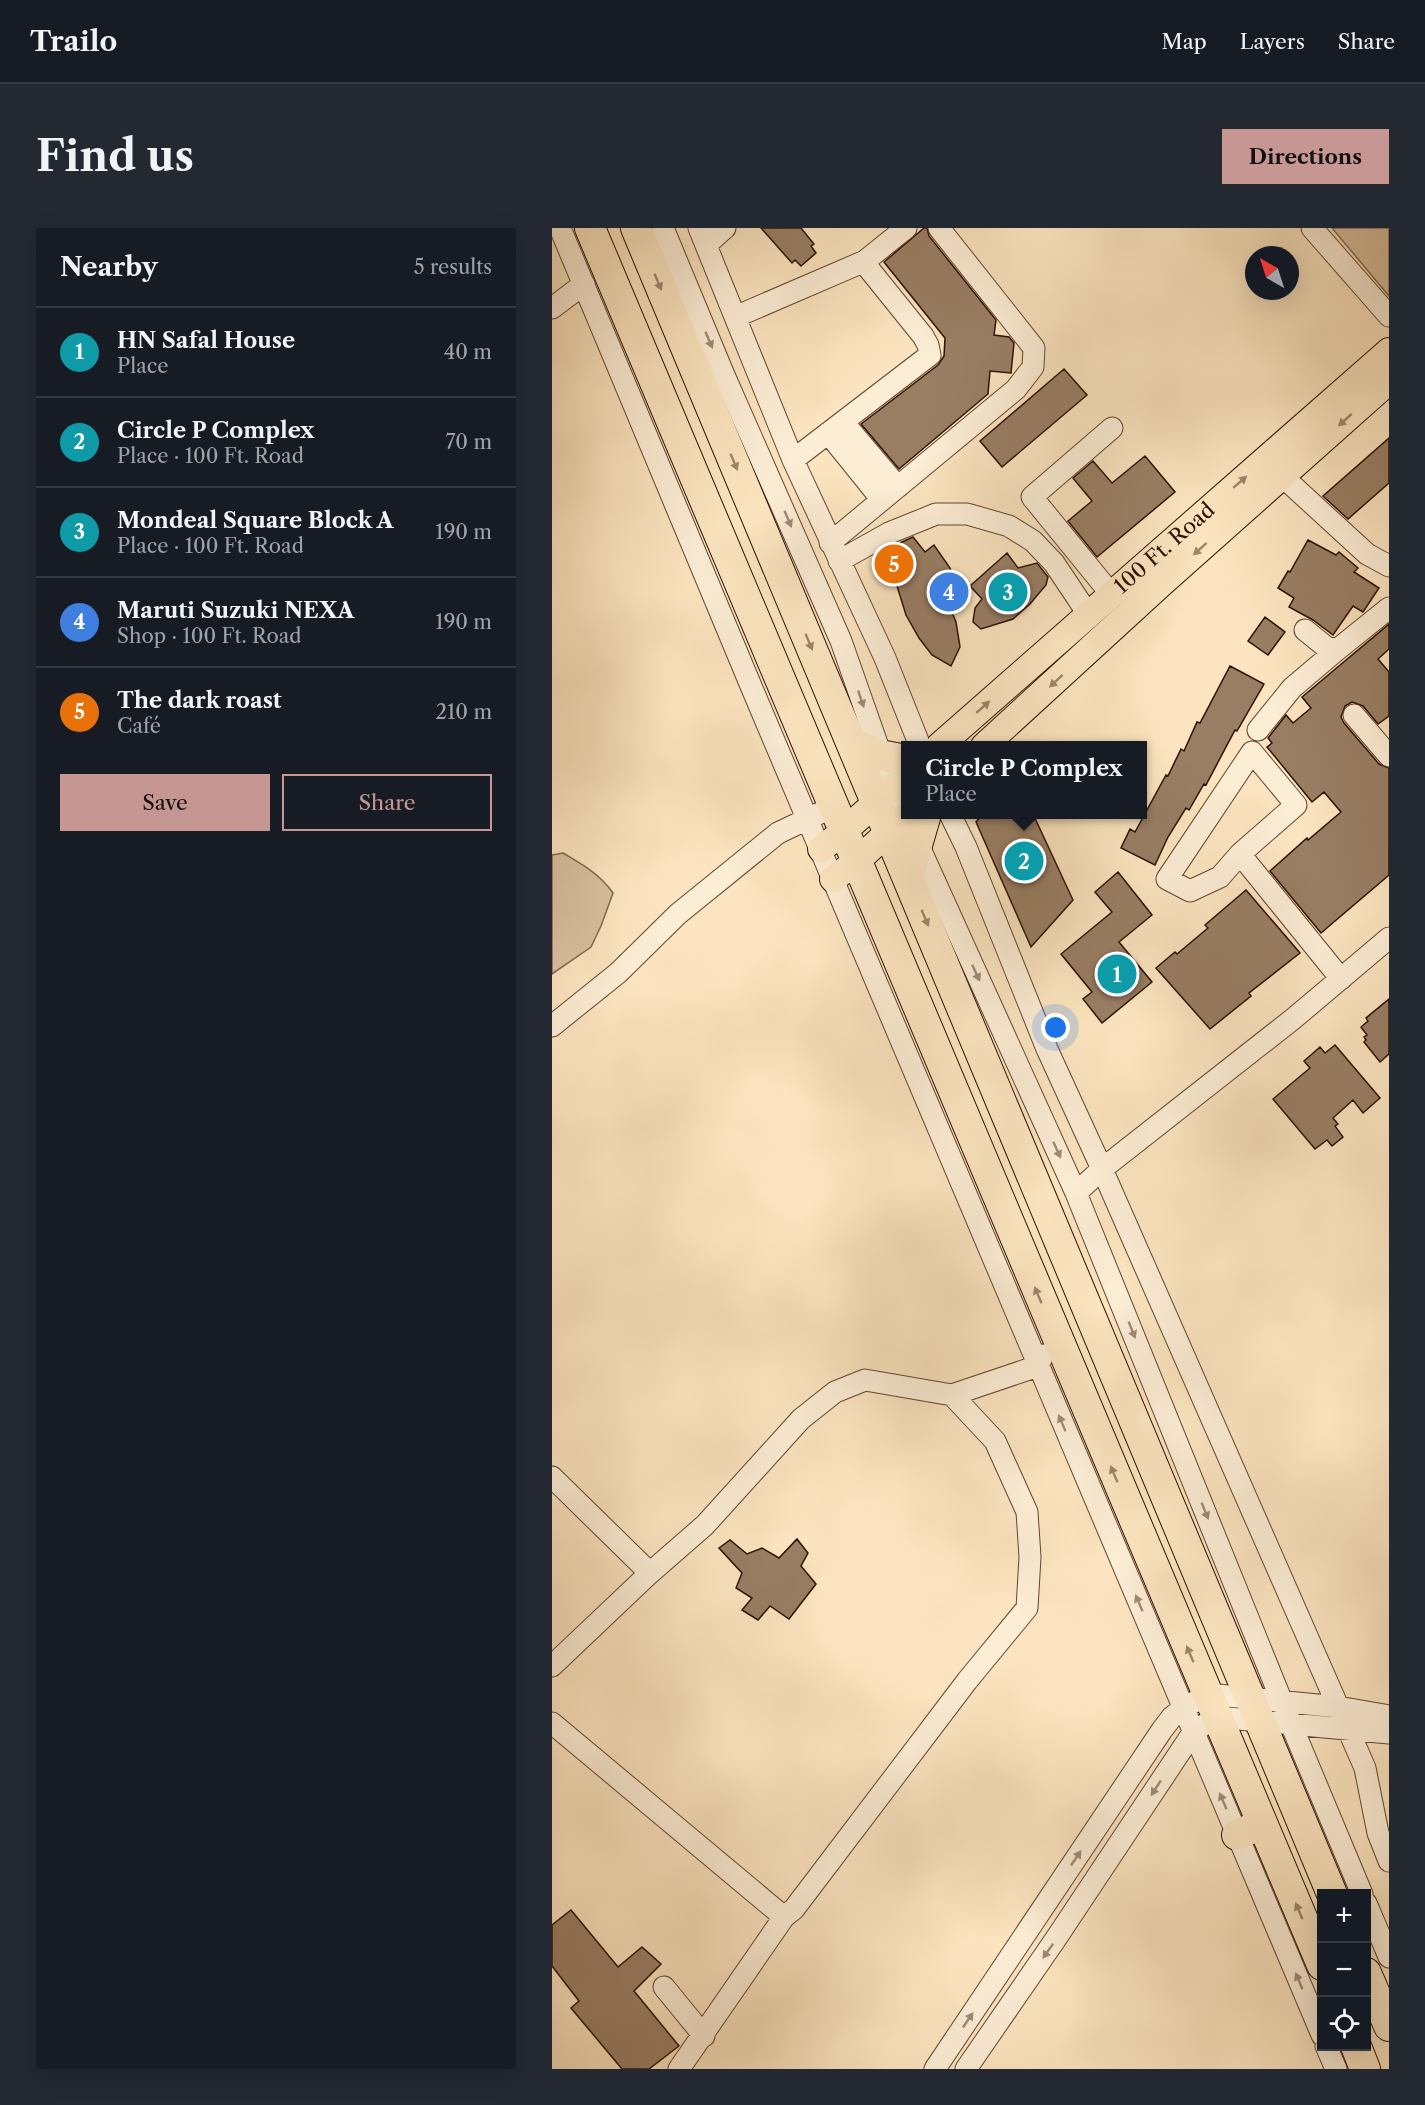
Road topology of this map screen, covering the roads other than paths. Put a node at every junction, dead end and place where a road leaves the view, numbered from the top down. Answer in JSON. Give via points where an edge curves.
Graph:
{"nodes":[{"id":1,"x":560,"y":228,"type":"edge"},
{"id":2,"x":590,"y":228,"type":"edge"},
{"id":3,"x":636,"y":228,"type":"edge"},
{"id":4,"x":663,"y":228,"type":"edge"},
{"id":5,"x":725,"y":228,"type":"edge"},
{"id":6,"x":906,"y":228,"type":"edge"},
{"id":7,"x":939,"y":228,"type":"edge"},
{"id":8,"x":1312,"y":228,"type":"edge"},
{"id":9,"x":703,"y":236,"type":"edge"},
{"id":10,"x":865,"y":261,"type":"junction"},
{"id":11,"x":584,"y":284,"type":"junction"},
{"id":12,"x":552,"y":308,"type":"edge"},
{"id":13,"x":1389,"y":316,"type":"edge"},
{"id":14,"x":735,"y":317,"type":"junction"},
{"id":15,"x":1389,"y":351,"type":"edge"},
{"id":16,"x":1389,"y":381,"type":"edge"},
{"id":17,"x":836,"y":427,"type":"junction"},
{"id":18,"x":1112,"y":428,"type":"dead end"},
{"id":19,"x":793,"y":460,"type":"junction"},
{"id":20,"x":1282,"y":476,"type":"junction"},
{"id":21,"x":684,"y":489,"type":"junction"},
{"id":22,"x":890,"y":494,"type":"junction"},
{"id":23,"x":835,"y":552,"type":"junction"},
{"id":24,"x":1389,"y":566,"type":"edge"},
{"id":25,"x":1111,"y":594,"type":"junction"},
{"id":26,"x":1389,"y":608,"type":"edge"},
{"id":27,"x":1088,"y":614,"type":"junction"},
{"id":28,"x":1305,"y":630,"type":"dead end"},
{"id":29,"x":1338,"y":649,"type":"junction"},
{"id":30,"x":1354,"y":715,"type":"dead end"},
{"id":31,"x":1258,"y":730,"type":"dead end"},
{"id":32,"x":918,"y":741,"type":"edge"},
{"id":33,"x":945,"y":741,"type":"edge"},
{"id":34,"x":990,"y":741,"type":"edge"},
{"id":35,"x":852,"y":743,"type":"junction"},
{"id":36,"x":1386,"y":746,"type":"edge"},
{"id":37,"x":893,"y":757,"type":"edge"},
{"id":38,"x":892,"y":789,"type":"edge"},
{"id":39,"x":901,"y":808,"type":"edge"},
{"id":40,"x":829,"y":818,"type":"junction"},
{"id":41,"x":952,"y":819,"type":"edge"},
{"id":42,"x":909,"y":824,"type":"edge"},
{"id":43,"x":821,"y":849,"type":"joint"},
{"id":44,"x":1240,"y":854,"type":"junction"},
{"id":45,"x":857,"y":861,"type":"junction"},
{"id":46,"x":833,"y":879,"type":"junction"},
{"id":47,"x":1389,"y":938,"type":"edge"},
{"id":48,"x":1341,"y":979,"type":"junction"},
{"id":49,"x":913,"y":994,"type":"junction"},
{"id":50,"x":885,"y":1005,"type":"junction"},
{"id":51,"x":552,"y":1026,"type":"edge"},
{"id":52,"x":1102,"y":1169,"type":"junction"},
{"id":53,"x":1076,"y":1193,"type":"junction"},
{"id":54,"x":1054,"y":1333,"type":"junction"},
{"id":55,"x":1038,"y":1366,"type":"junction"},
{"id":56,"x":952,"y":1395,"type":"junction"},
{"id":57,"x":552,"y":1477,"type":"edge"},
{"id":58,"x":651,"y":1573,"type":"junction"},
{"id":59,"x":552,"y":1666,"type":"edge"},
{"id":60,"x":1282,"y":1702,"type":"junction"},
{"id":61,"x":1338,"y":1707,"type":"junction"},
{"id":62,"x":1254,"y":1709,"type":"junction"},
{"id":63,"x":1201,"y":1712,"type":"junction"},
{"id":64,"x":1389,"y":1716,"type":"edge"},
{"id":65,"x":552,"y":1723,"type":"edge"},
{"id":66,"x":1291,"y":1724,"type":"junction"},
{"id":67,"x":1348,"y":1729,"type":"junction"},
{"id":68,"x":1389,"y":1733,"type":"edge"},
{"id":69,"x":1250,"y":1829,"type":"junction"},
{"id":70,"x":1389,"y":1861,"type":"edge"},
{"id":71,"x":1330,"y":1889,"type":"edge"},
{"id":72,"x":1360,"y":1889,"type":"edge"},
{"id":73,"x":1371,"y":1915,"type":"edge"},
{"id":74,"x":784,"y":1917,"type":"junction"},
{"id":75,"x":1317,"y":1956,"type":"edge"},
{"id":76,"x":1389,"y":1957,"type":"edge"},
{"id":77,"x":1371,"y":1985,"type":"edge"},
{"id":78,"x":664,"y":1987,"type":"dead end"},
{"id":79,"x":1317,"y":2021,"type":"edge"},
{"id":80,"x":1389,"y":2026,"type":"edge"},
{"id":81,"x":704,"y":2036,"type":"junction"},
{"id":82,"x":1328,"y":2051,"type":"edge"},
{"id":83,"x":1358,"y":2051,"type":"edge"},
{"id":84,"x":679,"y":2069,"type":"edge"},
{"id":85,"x":935,"y":2069,"type":"edge"},
{"id":86,"x":966,"y":2069,"type":"edge"},
{"id":87,"x":1336,"y":2069,"type":"edge"},
{"id":88,"x":1365,"y":2069,"type":"edge"}],
"edges":[{"from":1,"to":11,"type":"street"},
{"from":2,"to":21,"type":"highway"},
{"from":3,"to":35,"type":"highway","one_way":true},
{"from":4,"to":37,"type":"street","one_way":true},
{"from":5,"to":9,"type":"street"},
{"from":6,"to":10,"type":"street"},
{"from":7,"to":22,"type":"street","via":[[1034,348],[1033,367],[1016,389]]},
{"from":8,"to":13,"type":"street"},
{"from":9,"to":14,"type":"street"},
{"from":10,"to":14,"type":"street"},
{"from":10,"to":17,"type":"street","via":[[923,336],[930,355]]},
{"from":11,"to":12,"type":"street"},
{"from":11,"to":21,"type":"street"},
{"from":14,"to":19,"type":"street"},
{"from":25,"to":15,"type":"main road","name":"100 Ft. Road","one_way":true},
{"from":16,"to":20,"type":"main road","name":"100 Ft. Road","one_way":true},
{"from":17,"to":19,"type":"street"},
{"from":17,"to":22,"type":"street"},
{"from":18,"to":25,"type":"street","via":[[1032,497]]},
{"from":19,"to":23,"type":"street"},
{"from":20,"to":24,"type":"street","via":[[1367,554]]},
{"from":20,"to":34,"type":"main road","name":"100 Ft. Road","one_way":true},
{"from":21,"to":40,"type":"highway","via":[[784,725]]},
{"from":22,"to":23,"type":"street"},
{"from":23,"to":27,"type":"street","via":[[936,514],[967,514],[1009,526],[1033,541],[1054,563]]},
{"from":23,"to":32,"type":"street","via":[[885,658]]},
{"from":25,"to":27,"type":"main road","name":"100 Ft. Road"},
{"from":26,"to":29,"type":"street"},
{"from":33,"to":27,"type":"main road","name":"100 Ft. Road","one_way":true},
{"from":28,"to":29,"type":"street","via":[[1326,647]]},
{"from":29,"to":31,"type":"street","via":[[1292,688]]},
{"from":30,"to":36,"type":"street"},
{"from":35,"to":37,"type":"highway"},
{"from":35,"to":38,"type":"highway"},
{"from":37,"to":38,"type":"street"},
{"from":38,"to":39,"type":"highway"},
{"from":38,"to":40,"type":"main road"},
{"from":40,"to":43,"type":"main road"},
{"from":40,"to":45,"type":"highway"},
{"from":40,"to":51,"type":"street","via":[[778,833],[678,914],[618,973]]},
{"from":41,"to":52,"type":"street","via":[[1047,1049]]},
{"from":42,"to":45,"type":"main road"},
{"from":42,"to":53,"type":"street","one_way":true},
{"from":42,"to":62,"type":"highway","one_way":true,"via":[[908,876]]},
{"from":43,"to":46,"type":"street"},
{"from":44,"to":44,"type":"street","via":[[1296,805],[1252,752],[1167,879],[1190,891],[1220,877]]},
{"from":44,"to":48,"type":"street"},
{"from":45,"to":46,"type":"main road"},
{"from":45,"to":49,"type":"highway"},
{"from":46,"to":50,"type":"street"},
{"from":47,"to":48,"type":"street"},
{"from":48,"to":52,"type":"street"},
{"from":49,"to":50,"type":"street"},
{"from":54,"to":49,"type":"highway","one_way":true},
{"from":50,"to":55,"type":"street"},
{"from":52,"to":53,"type":"street"},
{"from":52,"to":61,"type":"street"},
{"from":53,"to":60,"type":"street","one_way":true},
{"from":54,"to":55,"type":"street"},
{"from":63,"to":54,"type":"highway","one_way":true},
{"from":55,"to":56,"type":"street"},
{"from":63,"to":55,"type":"street","one_way":true},
{"from":56,"to":58,"type":"street","via":[[865,1380],[835,1392],[801,1419],[705,1525]]},
{"from":56,"to":74,"type":"street","via":[[995,1441],[1027,1512],[1027,1608]]},
{"from":57,"to":58,"type":"street"},
{"from":58,"to":59,"type":"street"},
{"from":60,"to":61,"type":"street"},
{"from":60,"to":62,"type":"street"},
{"from":60,"to":66,"type":"street"},
{"from":61,"to":64,"type":"street"},
{"from":61,"to":67,"type":"street"},
{"from":62,"to":63,"type":"street"},
{"from":62,"to":66,"type":"street"},
{"from":62,"to":71,"type":"highway"},
{"from":69,"to":63,"type":"highway","one_way":true},
{"from":85,"to":63,"type":"street","one_way":true,"via":[[1162,1730],[1172,1717]]},
{"from":63,"to":86,"type":"street","one_way":true,"via":[[1055,1940]]},
{"from":65,"to":74,"type":"street"},
{"from":66,"to":67,"type":"street"},
{"from":66,"to":72,"type":"street"},
{"from":67,"to":68,"type":"street"},
{"from":67,"to":70,"type":"street","via":[[1365,1768],[1378,1833]]},
{"from":75,"to":69,"type":"highway","one_way":true},
{"from":79,"to":69,"type":"street","one_way":true},
{"from":73,"to":76,"type":"street"},
{"from":74,"to":81,"type":"street"},
{"from":77,"to":80,"type":"highway"},
{"from":78,"to":81,"type":"street"},
{"from":81,"to":84,"type":"street"},
{"from":82,"to":87,"type":"street"},
{"from":83,"to":88,"type":"highway"}]}
